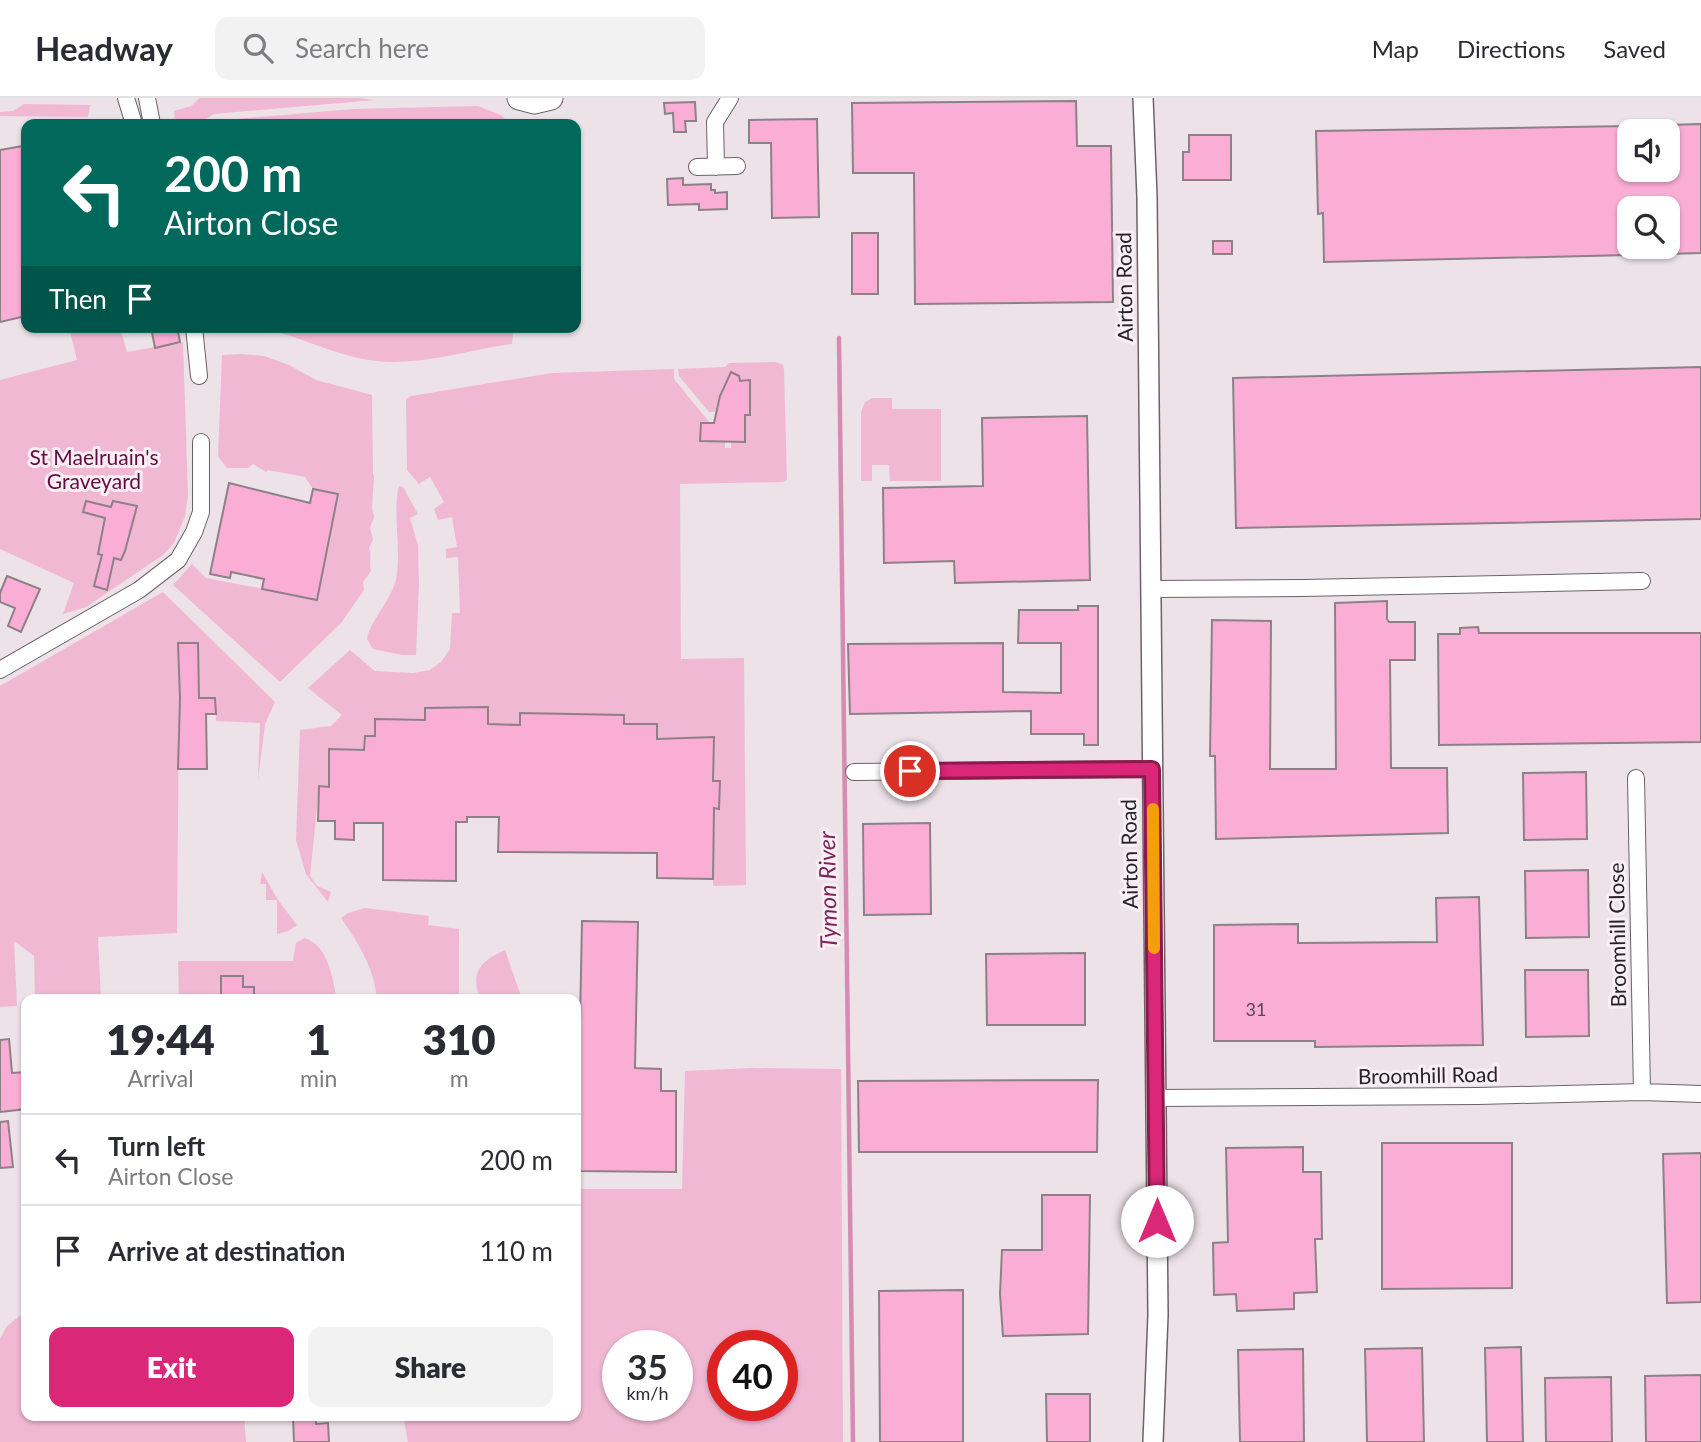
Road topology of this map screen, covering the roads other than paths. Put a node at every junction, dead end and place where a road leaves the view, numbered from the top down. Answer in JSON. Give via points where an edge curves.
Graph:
{"nodes":[{"id":1,"x":126,"y":98,"type":"edge"},
{"id":2,"x":148,"y":98,"type":"edge"},
{"id":3,"x":519,"y":98,"type":"edge"},
{"id":4,"x":551,"y":98,"type":"edge"},
{"id":5,"x":730,"y":98,"type":"edge"},
{"id":6,"x":1143,"y":98,"type":"edge"},
{"id":7,"x":132,"y":119,"type":"edge"},
{"id":8,"x":151,"y":119,"type":"edge"},
{"id":9,"x":737,"y":166,"type":"dead end"},
{"id":10,"x":697,"y":167,"type":"dead end"},
{"id":11,"x":716,"y":167,"type":"junction"},
{"id":12,"x":195,"y":333,"type":"edge"},
{"id":13,"x":199,"y":376,"type":"dead end"},
{"id":14,"x":201,"y":442,"type":"dead end"},
{"id":15,"x":1642,"y":581,"type":"dead end"},
{"id":16,"x":1150,"y":589,"type":"junction"},
{"id":17,"x":0,"y":670,"type":"edge"},
{"id":18,"x":1152,"y":769,"type":"junction"},
{"id":19,"x":854,"y":772,"type":"dead end"},
{"id":20,"x":1636,"y":778,"type":"dead end"},
{"id":21,"x":1642,"y":1092,"type":"junction"},
{"id":22,"x":1701,"y":1094,"type":"edge"},
{"id":23,"x":1156,"y":1098,"type":"junction"},
{"id":24,"x":1153,"y":1442,"type":"edge"}],
"edges":[{"from":1,"to":7,"type":"street"},
{"from":2,"to":8,"type":"street"},
{"from":3,"to":4,"type":"main road","via":[[534,102]]},
{"from":5,"to":11,"type":"street","via":[[715,122]]},
{"from":6,"to":16,"type":"street","name":"Airton Road"},
{"from":9,"to":11,"type":"street"},
{"from":10,"to":11,"type":"street"},
{"from":12,"to":13,"type":"street"},
{"from":14,"to":17,"type":"street","via":[[201,512],[178,560],[139,590]]},
{"from":15,"to":16,"type":"street"},
{"from":16,"to":18,"type":"street","name":"Airton Road"},
{"from":18,"to":19,"type":"street"},
{"from":18,"to":23,"type":"street","name":"Airton Road"},
{"from":20,"to":21,"type":"street","name":"Broomhill Close"},
{"from":21,"to":22,"type":"street","name":"Broomhill Road"},
{"from":21,"to":23,"type":"street","name":"Broomhill Road"},
{"from":23,"to":24,"type":"street","name":"Airton Road","via":[[1158,1325]]}]}
